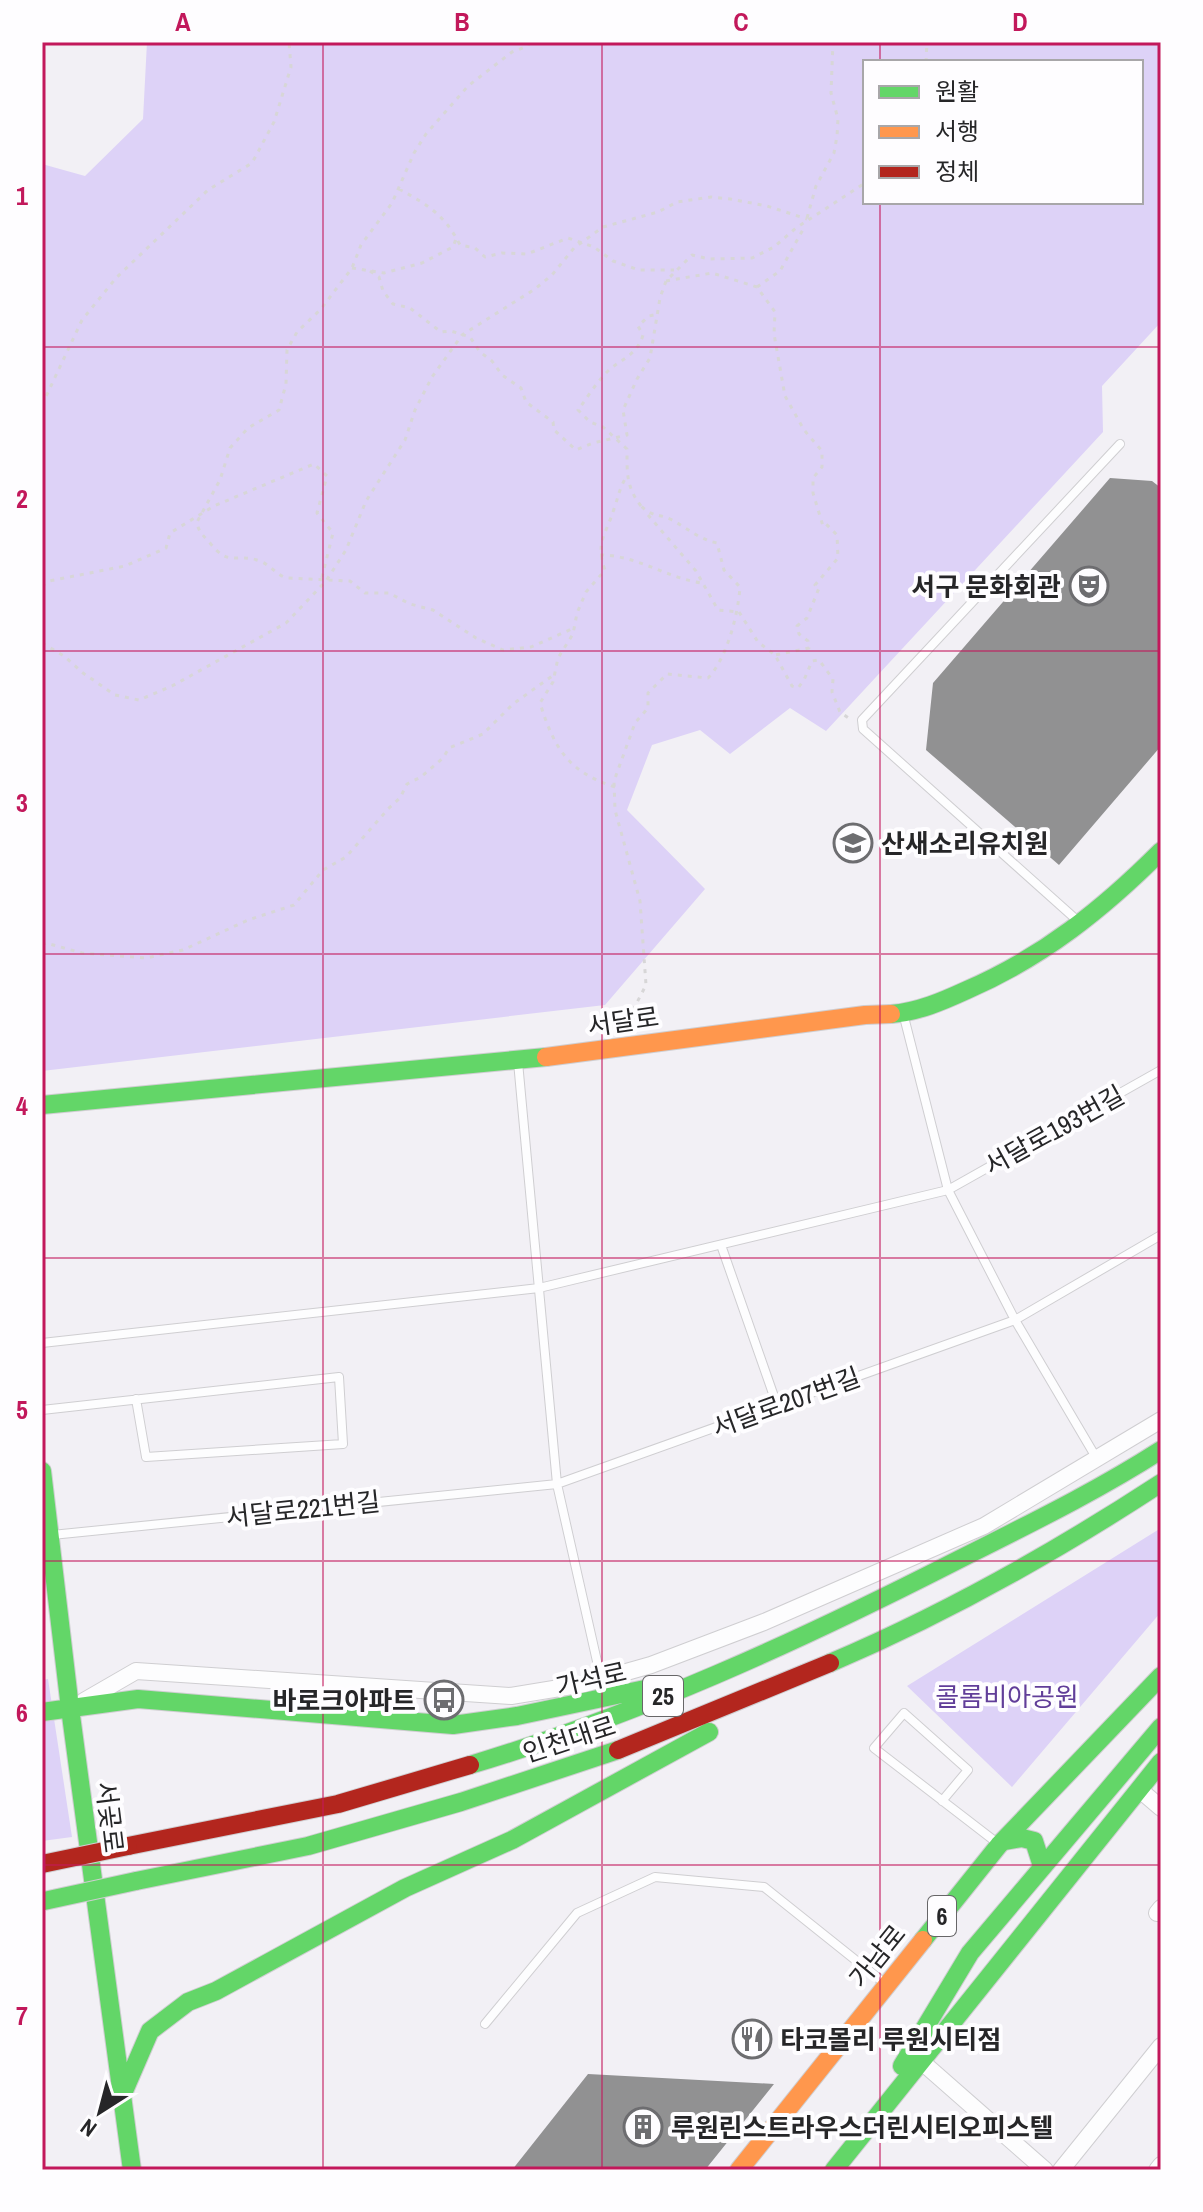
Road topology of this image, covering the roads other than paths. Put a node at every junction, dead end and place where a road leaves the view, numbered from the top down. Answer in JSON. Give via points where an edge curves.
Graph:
{"nodes":[{"id":1,"x":1120,"y":444,"type":"dead end"},
{"id":2,"x":1161,"y":851,"type":"edge"},
{"id":3,"x":1083,"y":925,"type":"junction"},
{"id":4,"x":903,"y":1013,"type":"junction"},
{"id":5,"x":518,"y":1061,"type":"junction"},
{"id":6,"x":1161,"y":1070,"type":"edge"},
{"id":7,"x":42,"y":1105,"type":"edge"},
{"id":8,"x":948,"y":1190,"type":"junction"},
{"id":9,"x":1161,"y":1235,"type":"edge"},
{"id":10,"x":721,"y":1245,"type":"junction"},
{"id":11,"x":539,"y":1288,"type":"junction"},
{"id":12,"x":1015,"y":1320,"type":"junction"},
{"id":13,"x":42,"y":1343,"type":"edge"},
{"id":14,"x":136,"y":1399,"type":"junction"},
{"id":15,"x":777,"y":1405,"type":"junction"},
{"id":16,"x":42,"y":1410,"type":"edge"},
{"id":17,"x":1161,"y":1420,"type":"edge"},
{"id":18,"x":1161,"y":1450,"type":"edge"},
{"id":19,"x":1097,"y":1460,"type":"junction"},
{"id":20,"x":42,"y":1471,"type":"edge"},
{"id":21,"x":1161,"y":1483,"type":"edge"},
{"id":22,"x":557,"y":1484,"type":"junction"},
{"id":23,"x":50,"y":1535,"type":"junction"},
{"id":24,"x":865,"y":1648,"type":"junction"},
{"id":25,"x":1161,"y":1676,"type":"edge"},
{"id":26,"x":601,"y":1679,"type":"junction"},
{"id":27,"x":705,"y":1679,"type":"junction"},
{"id":28,"x":70,"y":1708,"type":"junction"},
{"id":29,"x":42,"y":1712,"type":"edge"},
{"id":30,"x":1161,"y":1727,"type":"edge"},
{"id":31,"x":1161,"y":1762,"type":"edge"},
{"id":32,"x":1140,"y":1790,"type":"junction"},
{"id":33,"x":942,"y":1801,"type":"junction"},
{"id":34,"x":1161,"y":1808,"type":"edge"},
{"id":35,"x":1002,"y":1843,"type":"junction"},
{"id":36,"x":42,"y":1864,"type":"edge"},
{"id":37,"x":1042,"y":1866,"type":"junction"},
{"id":38,"x":43,"y":1901,"type":"edge"},
{"id":39,"x":887,"y":1985,"type":"junction"},
{"id":40,"x":485,"y":2024,"type":"dead end"},
{"id":41,"x":1161,"y":2046,"type":"edge"},
{"id":42,"x":922,"y":2062,"type":"junction"},
{"id":43,"x":121,"y":2098,"type":"junction"},
{"id":44,"x":862,"y":2134,"type":"junction"},
{"id":45,"x":1161,"y":2165,"type":"edge"},
{"id":46,"x":132,"y":2170,"type":"edge"},
{"id":47,"x":739,"y":2170,"type":"edge"},
{"id":48,"x":834,"y":2170,"type":"edge"},
{"id":49,"x":1045,"y":2170,"type":"edge"},
{"id":50,"x":1061,"y":2170,"type":"edge"},
{"id":51,"x":1157,"y":2170,"type":"edge"}],
"edges":[{"from":1,"to":3,"type":"lane","via":[[862,720],[863,729]]},
{"from":2,"to":3,"type":"main road","name":"서달로"},
{"from":3,"to":4,"type":"main road","name":"서달로","via":[[1000,976]]},
{"from":4,"to":5,"type":"main road","name":"서달로"},
{"from":4,"to":8,"type":"lane"},
{"from":5,"to":7,"type":"main road","name":"서달로"},
{"from":5,"to":11,"type":"lane"},
{"from":6,"to":8,"type":"lane","name":"서달로193번길"},
{"from":8,"to":10,"type":"lane"},
{"from":8,"to":12,"type":"lane"},
{"from":9,"to":12,"type":"lane"},
{"from":10,"to":11,"type":"lane"},
{"from":10,"to":15,"type":"lane"},
{"from":11,"to":13,"type":"lane"},
{"from":11,"to":22,"type":"lane"},
{"from":12,"to":15,"type":"lane","name":"서달로207번길"},
{"from":12,"to":19,"type":"lane"},
{"from":14,"to":14,"type":"lane","via":[[339,1377],[343,1444],[146,1457]]},
{"from":14,"to":16,"type":"lane"},
{"from":15,"to":22,"type":"lane","name":"서달로207번길"},
{"from":17,"to":19,"type":"street","name":"가석로"},
{"from":18,"to":27,"type":"main road","name":"인천대로","number":"25","via":[[953,1565]]},
{"from":19,"to":26,"type":"street","name":"가석로","via":[[984,1526],[764,1622]]},
{"from":20,"to":23,"type":"main road","name":"서곶로"},
{"from":21,"to":24,"type":"main road","name":"인천대로","number":"25","via":[[994,1582]]},
{"from":22,"to":23,"type":"lane","name":"서달로221번길"},
{"from":22,"to":26,"type":"lane"},
{"from":23,"to":28,"type":"main road","name":"서곶로"},
{"from":24,"to":38,"type":"main road","name":"인천대로","number":"25","bridge":true,"via":[[645,1741],[461,1802],[308,1846]]},
{"from":24,"to":43,"type":"main road","via":[[512,1840],[405,1888],[188,2002],[150,2031]]},
{"from":25,"to":35,"type":"main road","name":"가남로","number":"6"},
{"from":26,"to":28,"type":"street","name":"가석로","via":[[511,1696],[136,1671]]},
{"from":27,"to":28,"type":"main road","via":[[453,1725],[138,1699]]},
{"from":27,"to":36,"type":"main road","name":"인천대로","number":"25","bridge":true,"via":[[534,1746],[338,1804]]},
{"from":28,"to":29,"type":"main road"},
{"from":28,"to":43,"type":"main road","name":"서곶로"},
{"from":30,"to":37,"type":"main road"},
{"from":31,"to":32,"type":"main road"},
{"from":32,"to":34,"type":"street"},
{"from":32,"to":42,"type":"main road"},
{"from":33,"to":33,"type":"lane","via":[[874,1748],[904,1713],[968,1770]]},
{"from":33,"to":35,"type":"lane"},
{"from":35,"to":37,"type":"main road","via":[[1034,1841]]},
{"from":35,"to":39,"type":"main road","name":"가남로","number":"6"},
{"from":37,"to":44,"type":"main road","via":[[970,1953]]},
{"from":39,"to":40,"type":"lane","via":[[764,1887],[655,1877],[577,1913]]},
{"from":39,"to":47,"type":"main road","name":"가남로","number":"6"},
{"from":41,"to":50,"type":"street"},
{"from":42,"to":44,"type":"main road"},
{"from":42,"to":49,"type":"street"},
{"from":43,"to":46,"type":"main road","name":"서곶로"},
{"from":44,"to":48,"type":"main road"},
{"from":45,"to":51,"type":"street"}]}
